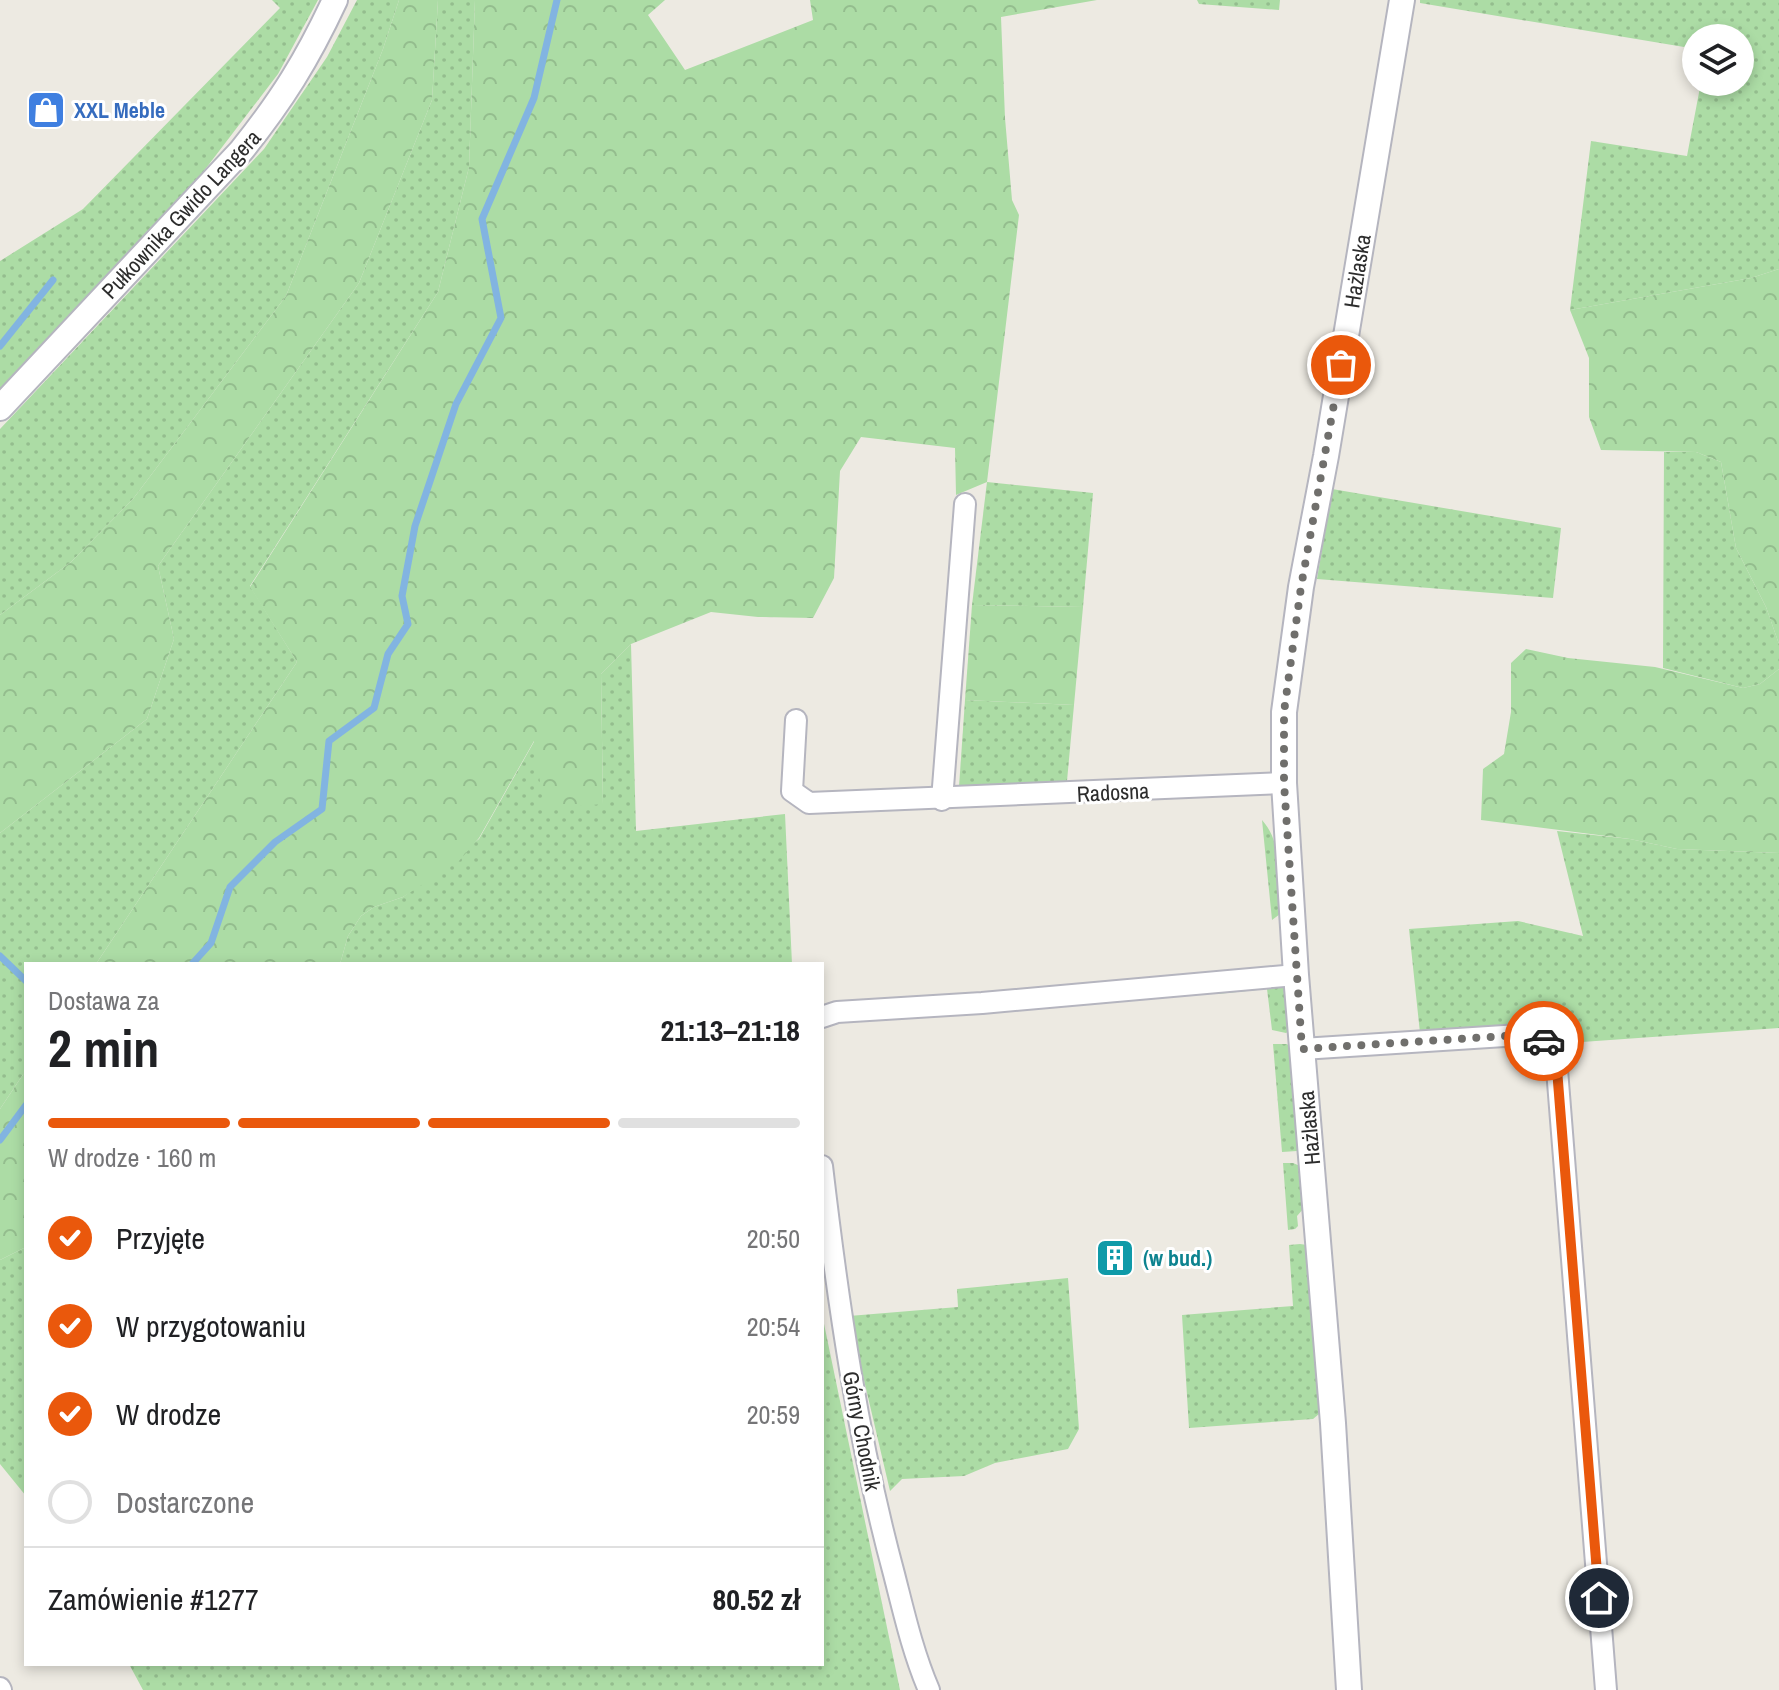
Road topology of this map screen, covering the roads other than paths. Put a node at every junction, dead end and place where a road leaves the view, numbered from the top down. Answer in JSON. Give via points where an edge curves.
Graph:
{"nodes":[{"id":1,"x":335,"y":0,"type":"edge"},
{"id":2,"x":1402,"y":0,"type":"edge"},
{"id":3,"x":0,"y":408,"type":"edge"},
{"id":4,"x":965,"y":504,"type":"dead end"},
{"id":5,"x":796,"y":720,"type":"dead end"},
{"id":6,"x":1284,"y":783,"type":"junction"},
{"id":7,"x":942,"y":800,"type":"junction"},
{"id":8,"x":1296,"y":975,"type":"junction"},
{"id":9,"x":824,"y":1016,"type":"edge"},
{"id":10,"x":1302,"y":1049,"type":"junction"},
{"id":11,"x":824,"y":1183,"type":"edge"},
{"id":12,"x":929,"y":1690,"type":"edge"},
{"id":13,"x":1349,"y":1690,"type":"edge"},
{"id":14,"x":1606,"y":1690,"type":"edge"}],
"edges":[{"from":1,"to":3,"type":"street","name":"Pułkownika Gwido Langera","via":[[298,74],[241,151]]},
{"from":2,"to":6,"type":"street","name":"Hażlaska","via":[[1290,655]]},
{"from":4,"to":7,"type":"street"},
{"from":5,"to":7,"type":"street","name":"Radosna","via":[[792,791],[809,803]]},
{"from":6,"to":7,"type":"street","name":"Radosna"},
{"from":6,"to":8,"type":"street","name":"Hażlaska"},
{"from":8,"to":9,"type":"street"},
{"from":8,"to":10,"type":"street","name":"Hażlaska"},
{"from":10,"to":13,"type":"street","name":"Hażlaska"},
{"from":10,"to":14,"type":"street","via":[[1520,1035],[1555,1044]]},
{"from":11,"to":12,"type":"street","name":"Górny Chodnik","via":[[880,1524]]}]}
